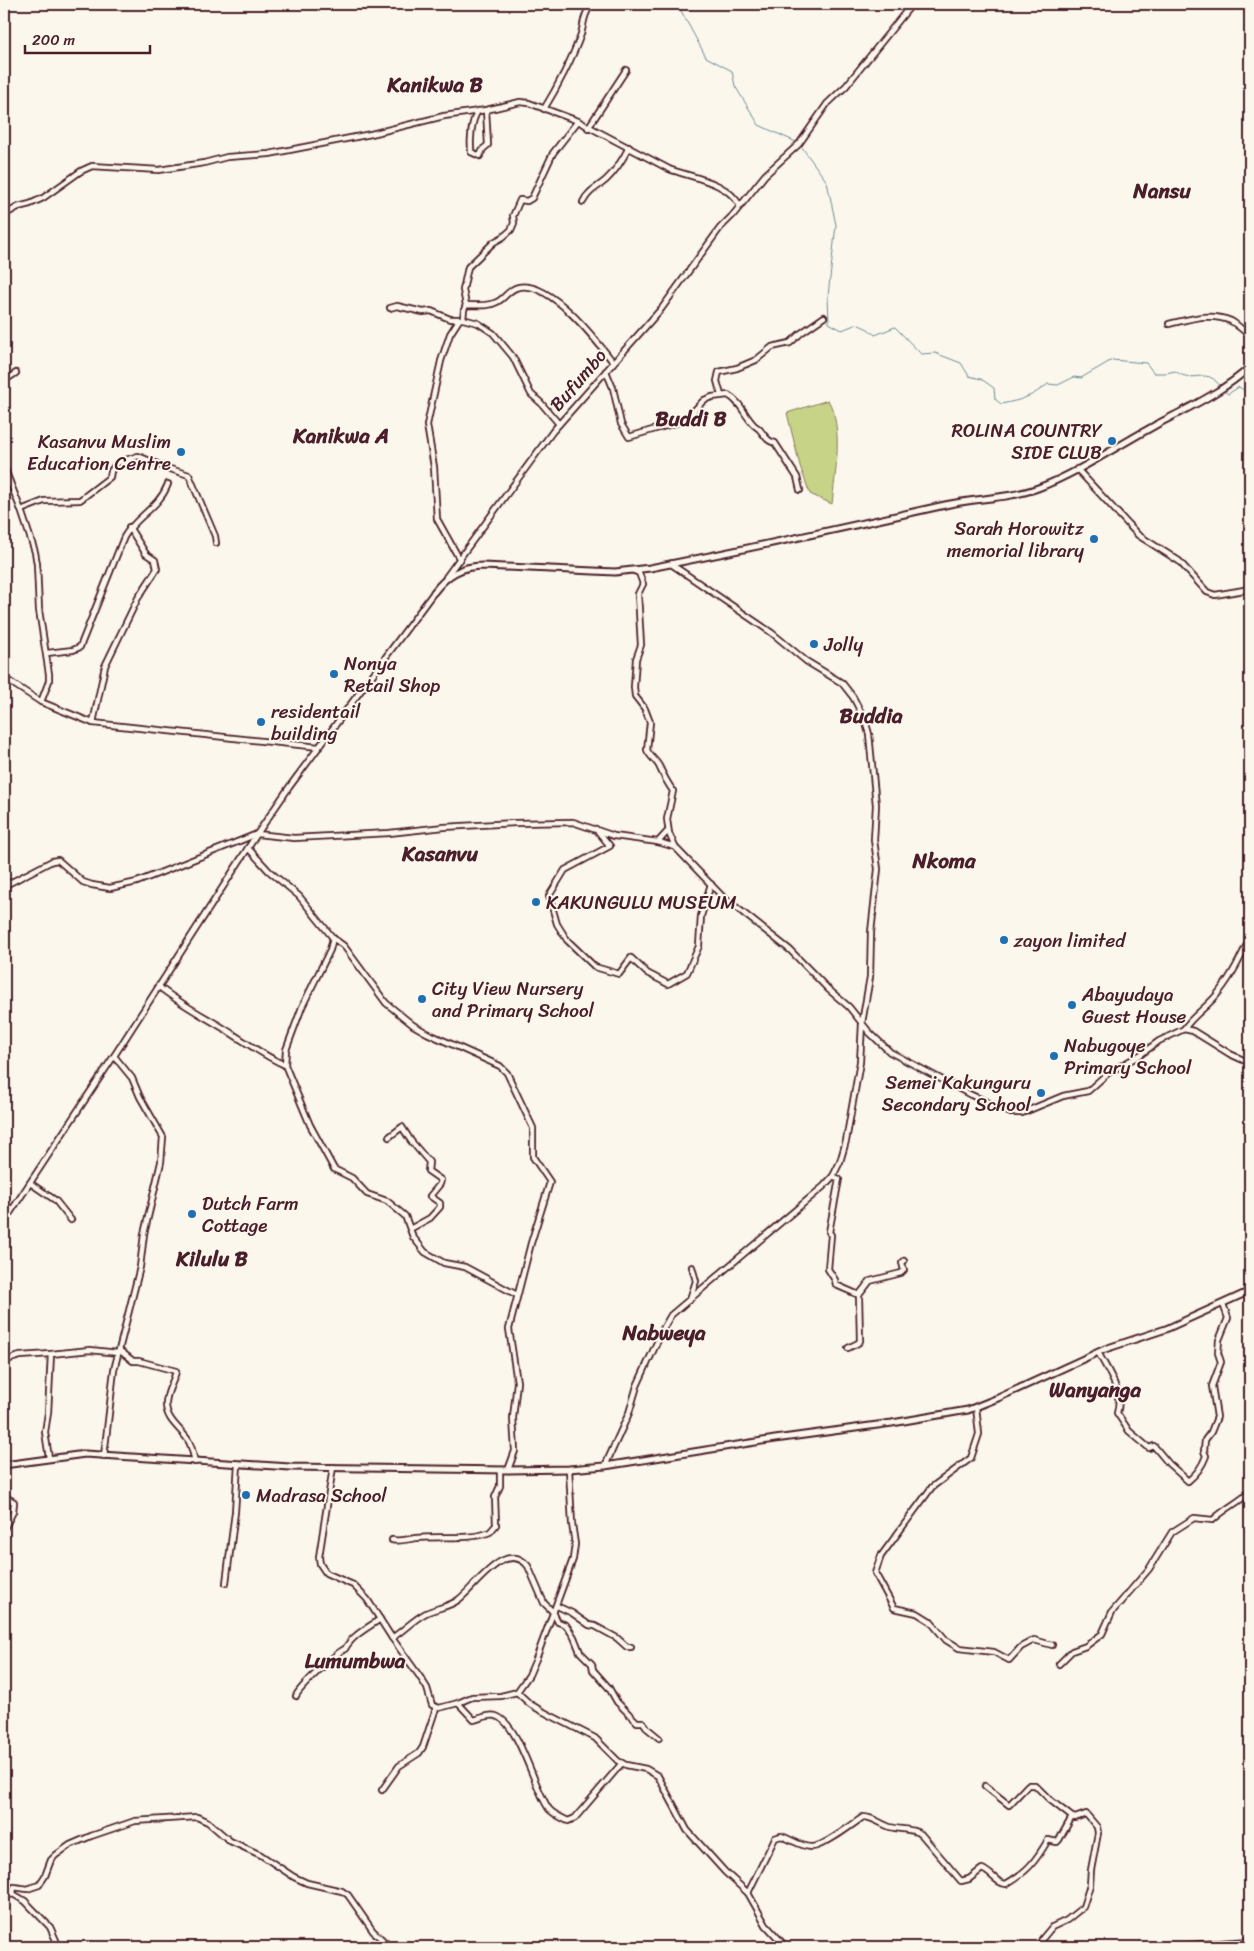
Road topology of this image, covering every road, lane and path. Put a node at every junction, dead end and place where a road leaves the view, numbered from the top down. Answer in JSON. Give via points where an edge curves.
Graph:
{"nodes":[{"id":1,"x":912,"y":4,"type":"edge"},
{"id":2,"x":589,"y":8,"type":"dead end"},
{"id":3,"x":626,"y":70,"type":"dead end"},
{"id":4,"x":544,"y":109,"type":"junction"},
{"id":5,"x":486,"y":110,"type":"junction"},
{"id":6,"x":478,"y":111,"type":"junction"},
{"id":7,"x":578,"y":121,"type":"junction"},
{"id":8,"x":588,"y":128,"type":"junction"},
{"id":9,"x":629,"y":147,"type":"junction"},
{"id":10,"x":583,"y":202,"type":"dead end"},
{"id":11,"x":740,"y":206,"type":"junction"},
{"id":12,"x":4,"y":215,"type":"edge"},
{"id":13,"x":466,"y":305,"type":"junction"},
{"id":14,"x":390,"y":308,"type":"dead end"},
{"id":15,"x":824,"y":317,"type":"dead end"},
{"id":16,"x":461,"y":320,"type":"junction"},
{"id":17,"x":1169,"y":324,"type":"dead end"},
{"id":18,"x":1250,"y":335,"type":"edge"},
{"id":19,"x":614,"y":362,"type":"junction"},
{"id":20,"x":1250,"y":367,"type":"edge"},
{"id":21,"x":606,"y":371,"type":"junction"},
{"id":22,"x":16,"y":373,"type":"dead end"},
{"id":23,"x":4,"y":381,"type":"edge"},
{"id":24,"x":721,"y":395,"type":"junction"},
{"id":25,"x":559,"y":424,"type":"junction"},
{"id":26,"x":4,"y":467,"type":"edge"},
{"id":27,"x":1077,"y":468,"type":"junction"},
{"id":28,"x":168,"y":484,"type":"dead end"},
{"id":29,"x":800,"y":490,"type":"dead end"},
{"id":30,"x":21,"y":510,"type":"junction"},
{"id":31,"x":129,"y":528,"type":"junction"},
{"id":32,"x":216,"y":543,"type":"dead end"},
{"id":33,"x":460,"y":560,"type":"junction"},
{"id":34,"x":671,"y":564,"type":"junction"},
{"id":35,"x":632,"y":570,"type":"junction"},
{"id":36,"x":445,"y":578,"type":"junction"},
{"id":37,"x":1250,"y":589,"type":"edge"},
{"id":38,"x":434,"y":592,"type":"joint"},
{"id":39,"x":47,"y":653,"type":"junction"},
{"id":40,"x":4,"y":678,"type":"edge"},
{"id":41,"x":41,"y":702,"type":"junction"},
{"id":42,"x":93,"y":723,"type":"junction"},
{"id":43,"x":319,"y":747,"type":"junction"},
{"id":44,"x":595,"y":829,"type":"junction"},
{"id":45,"x":668,"y":832,"type":"junction"},
{"id":46,"x":257,"y":834,"type":"junction"},
{"id":47,"x":658,"y":842,"type":"junction"},
{"id":48,"x":675,"y":847,"type":"junction"},
{"id":49,"x":248,"y":848,"type":"junction"},
{"id":50,"x":711,"y":884,"type":"junction"},
{"id":51,"x":4,"y":886,"type":"edge"},
{"id":52,"x":333,"y":938,"type":"junction"},
{"id":53,"x":1250,"y":938,"type":"edge"},
{"id":54,"x":158,"y":986,"type":"junction"},
{"id":55,"x":862,"y":1023,"type":"junction"},
{"id":56,"x":1184,"y":1029,"type":"junction"},
{"id":57,"x":862,"y":1035,"type":"junction"},
{"id":58,"x":876,"y":1039,"type":"junction"},
{"id":59,"x":114,"y":1056,"type":"junction"},
{"id":60,"x":1250,"y":1063,"type":"edge"},
{"id":61,"x":285,"y":1065,"type":"junction"},
{"id":62,"x":389,"y":1137,"type":"dead end"},
{"id":63,"x":832,"y":1176,"type":"junction"},
{"id":64,"x":30,"y":1183,"type":"junction"},
{"id":65,"x":71,"y":1220,"type":"dead end"},
{"id":66,"x":4,"y":1222,"type":"edge"},
{"id":67,"x":410,"y":1229,"type":"junction"},
{"id":68,"x":904,"y":1261,"type":"dead end"},
{"id":69,"x":692,"y":1267,"type":"dead end"},
{"id":70,"x":1250,"y":1291,"type":"edge"},
{"id":71,"x":517,"y":1295,"type":"junction"},
{"id":72,"x":859,"y":1295,"type":"junction"},
{"id":73,"x":690,"y":1300,"type":"junction"},
{"id":74,"x":1223,"y":1304,"type":"junction"},
{"id":75,"x":848,"y":1348,"type":"dead end"},
{"id":76,"x":118,"y":1352,"type":"junction"},
{"id":77,"x":1098,"y":1352,"type":"junction"},
{"id":78,"x":51,"y":1354,"type":"junction"},
{"id":79,"x":4,"y":1361,"type":"edge"},
{"id":80,"x":976,"y":1407,"type":"junction"},
{"id":81,"x":104,"y":1456,"type":"junction"},
{"id":82,"x":50,"y":1458,"type":"junction"},
{"id":83,"x":195,"y":1462,"type":"junction"},
{"id":84,"x":238,"y":1464,"type":"junction"},
{"id":85,"x":4,"y":1465,"type":"edge"},
{"id":86,"x":606,"y":1466,"type":"junction"},
{"id":87,"x":334,"y":1467,"type":"junction"},
{"id":88,"x":569,"y":1469,"type":"junction"},
{"id":89,"x":500,"y":1470,"type":"junction"},
{"id":90,"x":508,"y":1470,"type":"junction"},
{"id":91,"x":1250,"y":1492,"type":"edge"},
{"id":92,"x":4,"y":1496,"type":"edge"},
{"id":93,"x":4,"y":1529,"type":"edge"},
{"id":94,"x":392,"y":1540,"type":"dead end"},
{"id":95,"x":226,"y":1583,"type":"dead end"},
{"id":96,"x":557,"y":1606,"type":"junction"},
{"id":97,"x":553,"y":1612,"type":"junction"},
{"id":98,"x":380,"y":1619,"type":"junction"},
{"id":99,"x":392,"y":1638,"type":"junction"},
{"id":100,"x":1052,"y":1645,"type":"dead end"},
{"id":101,"x":631,"y":1647,"type":"dead end"},
{"id":102,"x":1059,"y":1664,"type":"dead end"},
{"id":103,"x":517,"y":1692,"type":"junction"},
{"id":104,"x":296,"y":1696,"type":"dead end"},
{"id":105,"x":458,"y":1704,"type":"junction"},
{"id":106,"x":436,"y":1708,"type":"junction"},
{"id":107,"x":659,"y":1738,"type":"dead end"},
{"id":108,"x":622,"y":1763,"type":"junction"},
{"id":109,"x":985,"y":1786,"type":"dead end"},
{"id":110,"x":382,"y":1790,"type":"dead end"},
{"id":111,"x":1072,"y":1818,"type":"junction"},
{"id":112,"x":748,"y":1893,"type":"junction"},
{"id":113,"x":12,"y":1894,"type":"junction"},
{"id":114,"x":4,"y":1896,"type":"edge"},
{"id":115,"x":1250,"y":1941,"type":"edge"},
{"id":116,"x":59,"y":1947,"type":"edge"},
{"id":117,"x":390,"y":1947,"type":"edge"},
{"id":118,"x":786,"y":1947,"type":"edge"},
{"id":119,"x":1038,"y":1947,"type":"edge"},
{"id":120,"x":1161,"y":1947,"type":"edge"}],
"edges":[{"from":1,"to":11,"type":"street","name":"Bufumbo","via":[[846,86],[827,104],[799,144],[765,176]]},
{"from":2,"to":4,"type":"street","via":[[581,33]]},
{"from":3,"to":8,"type":"street"},
{"from":4,"to":5,"type":"street","via":[[524,102]]},
{"from":4,"to":7,"type":"street"},
{"from":5,"to":6,"type":"street"},
{"from":5,"to":6,"type":"street","via":[[488,145],[480,156],[471,152],[470,134]]},
{"from":6,"to":12,"type":"street","via":[[270,154],[227,156],[204,164],[159,170],[92,166],[43,198]]},
{"from":7,"to":8,"type":"street"},
{"from":7,"to":13,"type":"street","via":[[552,153],[532,198],[520,200],[517,204],[508,233],[469,264],[463,290]]},
{"from":8,"to":9,"type":"street"},
{"from":9,"to":10,"type":"street","via":[[620,164],[590,191]]},
{"from":9,"to":11,"type":"street","via":[[668,169],[726,189]]},
{"from":11,"to":19,"type":"street","name":"Bufumbo","via":[[720,228],[662,308]]},
{"from":13,"to":16,"type":"street"},
{"from":13,"to":19,"type":"street","via":[[498,302],[511,289],[522,287],[544,292],[576,318]]},
{"from":14,"to":16,"type":"street","via":[[397,306],[431,311]]},
{"from":15,"to":24,"type":"street","via":[[790,343],[772,347],[756,360],[719,372],[717,381]]},
{"from":16,"to":25,"type":"street","via":[[478,323],[493,334],[513,358],[531,394]]},
{"from":16,"to":33,"type":"street","via":[[450,334],[441,361],[427,425],[437,518]]},
{"from":17,"to":18,"type":"street","via":[[1195,317],[1217,317],[1232,322]]},
{"from":19,"to":21,"type":"street","name":"Bufumbo"},
{"from":20,"to":27,"type":"street","via":[[1222,389]]},
{"from":21,"to":24,"type":"street","via":[[621,424],[629,437],[679,422],[704,400]]},
{"from":21,"to":25,"type":"street","name":"Bufumbo"},
{"from":22,"to":23,"type":"street"},
{"from":24,"to":29,"type":"street","via":[[730,396],[740,404],[754,425],[775,443],[797,477]]},
{"from":25,"to":33,"type":"street","name":"Bufumbo"},
{"from":26,"to":30,"type":"street"},
{"from":27,"to":34,"type":"street","via":[[1029,491],[952,503]]},
{"from":27,"to":37,"type":"street","via":[[1138,535],[1179,561],[1207,592],[1215,594]]},
{"from":28,"to":31,"type":"street","via":[[155,506]]},
{"from":30,"to":32,"type":"street","via":[[44,501],[80,500],[110,477],[117,463],[138,456],[189,475]]},
{"from":30,"to":39,"type":"street","via":[[38,564],[39,610]]},
{"from":31,"to":39,"type":"street","via":[[80,647]]},
{"from":31,"to":42,"type":"street","via":[[146,554],[156,560],[157,569],[138,598],[105,666]]},
{"from":33,"to":36,"type":"street","name":"Bufumbo"},
{"from":34,"to":35,"type":"street"},
{"from":34,"to":55,"type":"street","via":[[772,633],[806,661],[842,683],[866,720],[876,805],[874,840],[878,869],[869,982]]},
{"from":35,"to":36,"type":"street","via":[[476,566]]},
{"from":35,"to":45,"type":"street","via":[[639,574],[643,584],[638,594],[640,646],[636,660],[635,696],[650,722],[648,754],[658,764],[673,791]]},
{"from":36,"to":38,"type":"street"},
{"from":38,"to":43,"type":"street"},
{"from":39,"to":41,"type":"street","via":[[49,681]]},
{"from":40,"to":41,"type":"street"},
{"from":41,"to":42,"type":"street"},
{"from":42,"to":43,"type":"street"},
{"from":43,"to":46,"type":"street"},
{"from":44,"to":46,"type":"street","via":[[558,821],[294,838]]},
{"from":44,"to":47,"type":"street","via":[[623,838]]},
{"from":44,"to":50,"type":"street","via":[[610,846],[565,870],[549,896],[557,924],[567,940],[595,967],[619,974],[631,958],[647,973],[668,984],[687,973],[699,946],[701,916]]},
{"from":45,"to":47,"type":"street"},
{"from":45,"to":48,"type":"street"},
{"from":46,"to":49,"type":"street"},
{"from":46,"to":51,"type":"street","via":[[137,882],[110,888],[83,882],[58,860]]},
{"from":47,"to":48,"type":"street"},
{"from":48,"to":50,"type":"street"},
{"from":49,"to":52,"type":"street","via":[[299,896]]},
{"from":49,"to":54,"type":"street"},
{"from":50,"to":55,"type":"street","via":[[730,904],[790,950],[828,990],[850,1007]]},
{"from":52,"to":61,"type":"street","via":[[292,1031]]},
{"from":52,"to":71,"type":"street","via":[[351,955],[386,1003],[413,1025],[500,1066],[510,1078],[533,1128],[533,1157],[550,1182]]},
{"from":53,"to":56,"type":"street","via":[[1219,992]]},
{"from":54,"to":59,"type":"street"},
{"from":54,"to":61,"type":"street","via":[[176,1001]]},
{"from":55,"to":57,"type":"street"},
{"from":55,"to":58,"type":"street"},
{"from":56,"to":58,"type":"street","via":[[1108,1073],[1088,1091],[1063,1096],[1018,1114],[943,1081],[890,1052]]},
{"from":56,"to":60,"type":"street"},
{"from":57,"to":58,"type":"street"},
{"from":57,"to":63,"type":"street","via":[[846,1141]]},
{"from":59,"to":64,"type":"street"},
{"from":59,"to":76,"type":"street","via":[[132,1078],[164,1137],[140,1267]]},
{"from":61,"to":67,"type":"street","via":[[310,1125],[334,1169],[352,1178],[367,1194],[387,1201],[405,1216]]},
{"from":62,"to":67,"type":"street","via":[[402,1127],[429,1162],[428,1171],[441,1180],[430,1196],[440,1203],[440,1207],[424,1222]]},
{"from":63,"to":72,"type":"street","via":[[839,1179],[829,1232],[828,1270],[838,1286]]},
{"from":63,"to":73,"type":"street"},
{"from":64,"to":65,"type":"street","via":[[55,1200]]},
{"from":64,"to":66,"type":"street"},
{"from":67,"to":71,"type":"street","via":[[425,1252],[444,1262],[465,1267]]},
{"from":68,"to":72,"type":"street","via":[[901,1273],[870,1281]]},
{"from":69,"to":73,"type":"street","via":[[696,1281]]},
{"from":70,"to":74,"type":"street"},
{"from":71,"to":90,"type":"street","via":[[509,1329],[517,1373],[513,1418],[515,1451]]},
{"from":72,"to":75,"type":"street","via":[[860,1340]]},
{"from":73,"to":86,"type":"street","via":[[671,1315],[664,1327]]},
{"from":74,"to":77,"type":"street","via":[[1166,1329]]},
{"from":74,"to":77,"type":"street","via":[[1228,1318],[1219,1340],[1220,1362],[1212,1386],[1216,1417],[1205,1440],[1204,1462],[1188,1481],[1154,1446],[1149,1448],[1129,1432],[1117,1413],[1120,1403]]},
{"from":76,"to":78,"type":"street","via":[[90,1350]]},
{"from":76,"to":81,"type":"street"},
{"from":76,"to":83,"type":"street","via":[[134,1361],[176,1371],[167,1393],[167,1411],[188,1440]]},
{"from":77,"to":80,"type":"street"},
{"from":78,"to":79,"type":"street","via":[[20,1356]]},
{"from":78,"to":82,"type":"street","via":[[45,1432]]},
{"from":80,"to":86,"type":"street","via":[[908,1421]]},
{"from":80,"to":100,"type":"street","via":[[979,1434],[971,1458],[932,1487],[881,1556],[875,1572],[894,1608],[917,1613],[959,1648],[994,1652],[1010,1660],[1021,1647],[1034,1640]]},
{"from":81,"to":82,"type":"street","via":[[85,1454]]},
{"from":81,"to":83,"type":"street"},
{"from":82,"to":85,"type":"street"},
{"from":83,"to":84,"type":"street"},
{"from":84,"to":87,"type":"street"},
{"from":84,"to":95,"type":"street"},
{"from":86,"to":88,"type":"street"},
{"from":87,"to":89,"type":"street"},
{"from":87,"to":98,"type":"street","via":[[320,1564],[326,1573],[353,1584],[368,1599]]},
{"from":88,"to":90,"type":"street"},
{"from":88,"to":96,"type":"street","via":[[575,1553]]},
{"from":89,"to":90,"type":"street"},
{"from":89,"to":94,"type":"street","via":[[500,1486],[495,1497],[496,1524],[490,1532]]},
{"from":91,"to":102,"type":"street","via":[[1212,1520],[1194,1518],[1172,1532],[1149,1569],[1112,1612],[1102,1634],[1086,1646],[1072,1651]]},
{"from":92,"to":93,"type":"street","via":[[14,1502],[13,1512]]},
{"from":96,"to":97,"type":"street"},
{"from":96,"to":101,"type":"street"},
{"from":97,"to":99,"type":"street","via":[[544,1603],[528,1566],[513,1557],[485,1573],[459,1600],[425,1613]]},
{"from":97,"to":103,"type":"street","via":[[532,1670]]},
{"from":97,"to":107,"type":"street","via":[[558,1622],[566,1625],[580,1652],[592,1664],[617,1702]]},
{"from":98,"to":99,"type":"street"},
{"from":98,"to":104,"type":"street","via":[[339,1650]]},
{"from":99,"to":106,"type":"street","via":[[420,1676],[430,1703]]},
{"from":103,"to":105,"type":"street","via":[[472,1697]]},
{"from":103,"to":108,"type":"street","via":[[540,1710],[595,1738]]},
{"from":105,"to":106,"type":"street"},
{"from":105,"to":108,"type":"street","via":[[474,1720],[495,1715],[500,1718],[518,1740],[549,1809],[566,1820],[575,1818]]},
{"from":106,"to":110,"type":"street","via":[[423,1747],[399,1766]]},
{"from":108,"to":112,"type":"street","via":[[646,1769],[658,1776],[687,1830],[724,1872]]},
{"from":109,"to":111,"type":"street","via":[[1009,1805],[1028,1785],[1035,1785]]},
{"from":111,"to":112,"type":"street","via":[[1057,1842],[1048,1840],[1023,1874],[1003,1885],[982,1869],[961,1881],[921,1834],[863,1817],[816,1846],[781,1836],[775,1838]]},
{"from":111,"to":119,"type":"street","via":[[1086,1814],[1098,1830],[1087,1897],[1083,1907],[1052,1927]]},
{"from":112,"to":118,"type":"street","via":[[766,1925]]},
{"from":113,"to":114,"type":"street"},
{"from":113,"to":116,"type":"street","via":[[22,1898],[42,1918],[53,1931]]},
{"from":113,"to":117,"type":"street","via":[[16,1886],[27,1889],[39,1885],[56,1855],[91,1836],[135,1820],[197,1817],[294,1877],[348,1895],[373,1932]]},
{"from":115,"to":120,"type":"street"}]}
